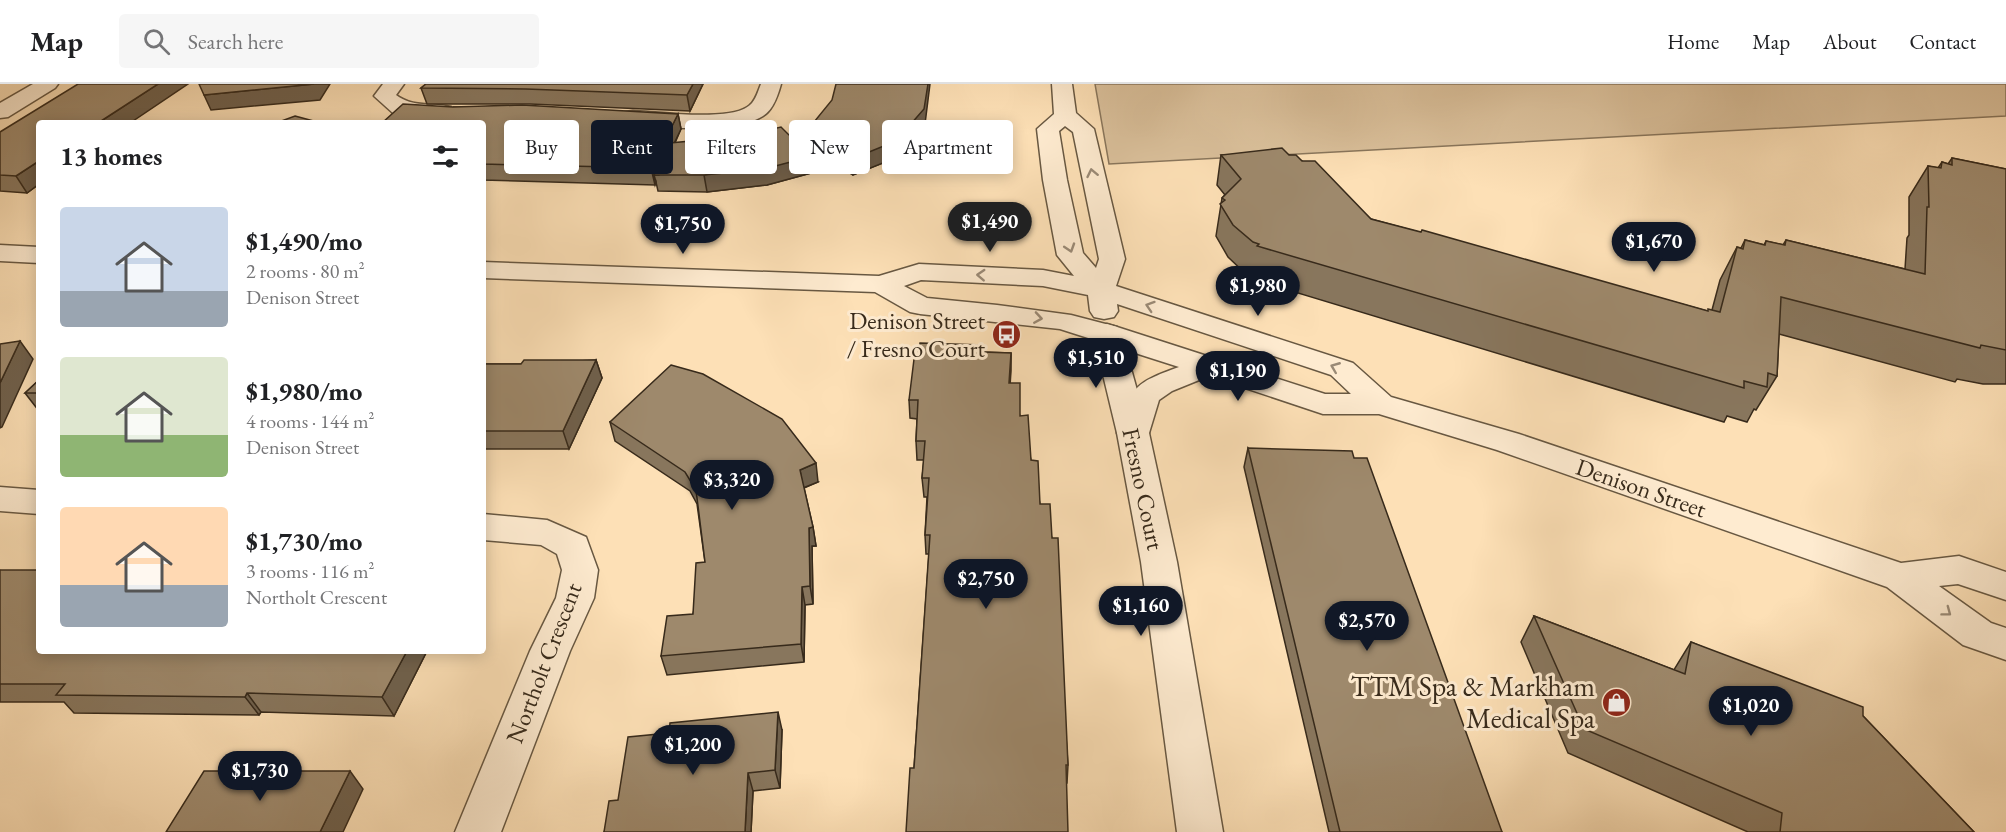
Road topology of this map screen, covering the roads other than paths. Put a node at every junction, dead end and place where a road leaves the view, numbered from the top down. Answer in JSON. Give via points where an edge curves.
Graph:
{"nodes":[{"id":1,"x":48,"y":84,"type":"edge"},
{"id":2,"x":394,"y":84,"type":"edge"},
{"id":3,"x":771,"y":84,"type":"edge"},
{"id":4,"x":1062,"y":84,"type":"edge"},
{"id":5,"x":0,"y":112,"type":"edge"},
{"id":6,"x":462,"y":112,"type":"edge"},
{"id":7,"x":611,"y":116,"type":"edge"},
{"id":8,"x":1065,"y":116,"type":"junction"},
{"id":9,"x":0,"y":253,"type":"edge"},
{"id":10,"x":36,"y":255,"type":"edge"},
{"id":11,"x":486,"y":270,"type":"edge"},
{"id":12,"x":881,"y":284,"type":"junction"},
{"id":13,"x":1101,"y":290,"type":"junction"},
{"id":14,"x":1107,"y":333,"type":"junction"},
{"id":15,"x":1206,"y":367,"type":"junction"},
{"id":16,"x":1380,"y":404,"type":"junction"},
{"id":17,"x":1133,"y":433,"type":"junction"},
{"id":18,"x":0,"y":499,"type":"edge"},
{"id":19,"x":36,"y":502,"type":"edge"},
{"id":20,"x":486,"y":527,"type":"edge"},
{"id":21,"x":1900,"y":577,"type":"junction"},
{"id":22,"x":2006,"y":586,"type":"edge"},
{"id":23,"x":2006,"y":644,"type":"edge"},
{"id":24,"x":478,"y":832,"type":"edge"},
{"id":25,"x":1200,"y":832,"type":"edge"}],
"edges":[{"from":1,"to":5,"type":"street"},
{"from":2,"to":6,"type":"street","via":[[384,96],[402,109]]},
{"from":3,"to":7,"type":"street","via":[[757,111],[739,117],[693,120]]},
{"from":4,"to":8,"type":"street"},
{"from":13,"to":8,"type":"street","one_way":true,"via":[[1112,259],[1083,129]]},
{"from":8,"to":13,"type":"street","one_way":true,"via":[[1048,129],[1070,255]]},
{"from":9,"to":10,"type":"street"},
{"from":11,"to":12,"type":"street","name":"Denison Street"},
{"from":13,"to":12,"type":"street","name":"Denison Street","one_way":true,"via":[[1043,278],[919,272]]},
{"from":12,"to":14,"type":"street","name":"Denison Street","one_way":true,"via":[[920,306],[1029,316]]},
{"from":13,"to":14,"type":"street","name":"Fresno Court"},
{"from":16,"to":13,"type":"street","name":"Denison Street","one_way":true,"via":[[1342,369]]},
{"from":14,"to":15,"type":"street","name":"Denison Street"},
{"from":14,"to":17,"type":"street","name":"Fresno Court"},
{"from":15,"to":16,"type":"street","name":"Denison Street","via":[[1323,404]]},
{"from":15,"to":17,"type":"street","via":[[1161,384],[1145,396]]},
{"from":16,"to":21,"type":"street","name":"Denison Street","via":[[1508,442]]},
{"from":17,"to":25,"type":"street","name":"Fresno Court","via":[[1158,562]]},
{"from":18,"to":19,"type":"street"},
{"from":20,"to":24,"type":"street","name":"Northolt Crescent","via":[[547,533],[573,546],[579,570],[575,598]]},
{"from":21,"to":22,"type":"street","name":"Denison Street","via":[[1959,570]]},
{"from":21,"to":23,"type":"street","name":"Denison Street","one_way":true,"via":[[1977,634]]}]}
